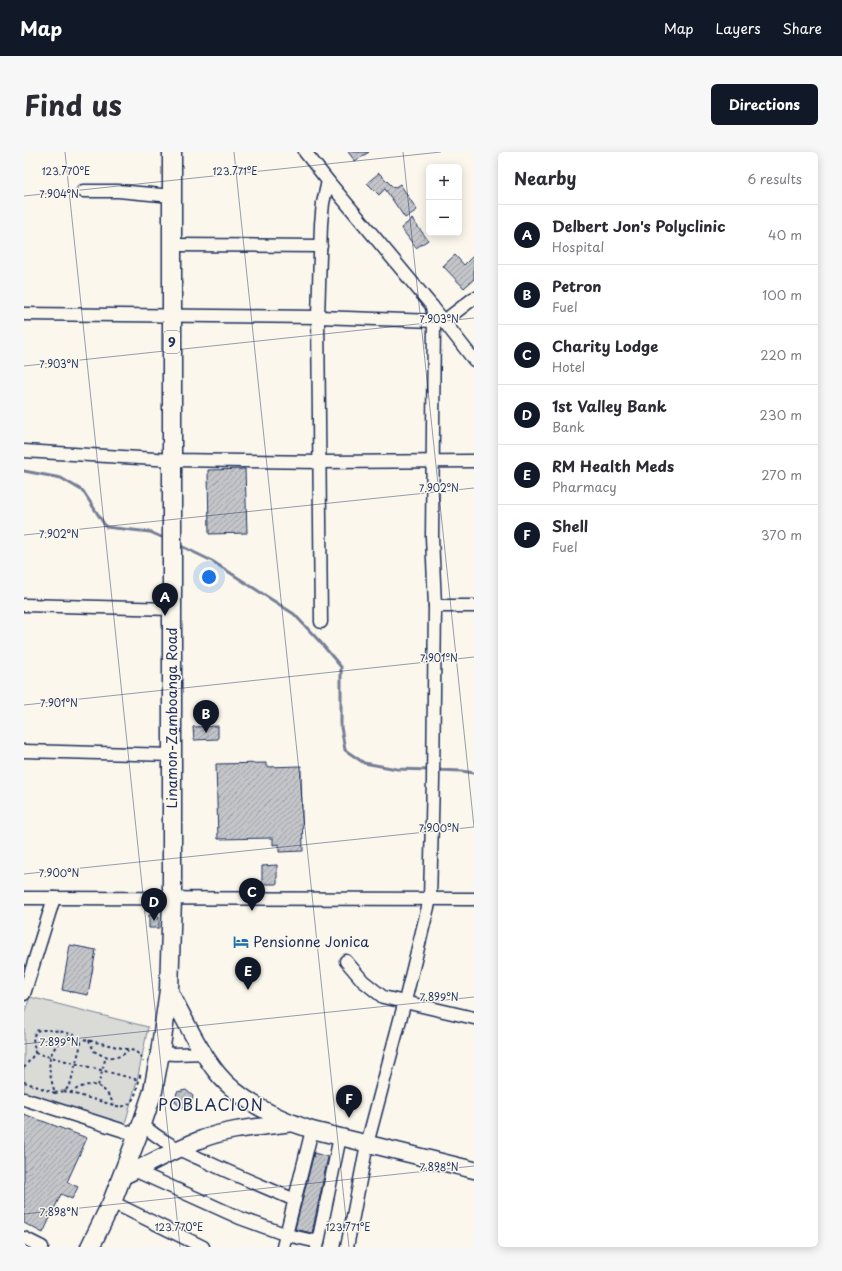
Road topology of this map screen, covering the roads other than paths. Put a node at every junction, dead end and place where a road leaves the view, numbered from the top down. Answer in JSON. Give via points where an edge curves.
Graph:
{"nodes":[{"id":1,"x":172,"y":152,"type":"edge"},
{"id":2,"x":305,"y":152,"type":"edge"},
{"id":3,"x":328,"y":181,"type":"junction"},
{"id":4,"x":83,"y":191,"type":"dead end"},
{"id":5,"x":172,"y":196,"type":"junction"},
{"id":6,"x":172,"y":245,"type":"junction"},
{"id":7,"x":320,"y":246,"type":"junction"},
{"id":8,"x":474,"y":298,"type":"edge"},
{"id":9,"x":24,"y":314,"type":"edge"},
{"id":10,"x":172,"y":315,"type":"junction"},
{"id":11,"x":318,"y":317,"type":"junction"},
{"id":12,"x":439,"y":321,"type":"junction"},
{"id":13,"x":474,"y":360,"type":"edge"},
{"id":14,"x":24,"y":451,"type":"edge"},
{"id":15,"x":172,"y":460,"type":"junction"},
{"id":16,"x":434,"y":460,"type":"junction"},
{"id":17,"x":474,"y":461,"type":"edge"},
{"id":18,"x":320,"y":462,"type":"junction"},
{"id":19,"x":24,"y":605,"type":"edge"},
{"id":20,"x":435,"y":606,"type":"junction"},
{"id":21,"x":474,"y":606,"type":"edge"},
{"id":22,"x":172,"y":609,"type":"junction"},
{"id":23,"x":321,"y":622,"type":"dead end"},
{"id":24,"x":24,"y":751,"type":"edge"},
{"id":25,"x":172,"y":755,"type":"junction"},
{"id":26,"x":24,"y":898,"type":"edge"},
{"id":27,"x":54,"y":898,"type":"junction"},
{"id":28,"x":172,"y":898,"type":"junction"},
{"id":29,"x":430,"y":899,"type":"junction"},
{"id":30,"x":474,"y":899,"type":"edge"},
{"id":31,"x":346,"y":961,"type":"dead end"},
{"id":32,"x":169,"y":990,"type":"junction"},
{"id":33,"x":24,"y":994,"type":"edge"},
{"id":34,"x":405,"y":1001,"type":"junction"},
{"id":35,"x":474,"y":1018,"type":"edge"},
{"id":36,"x":204,"y":1053,"type":"junction"},
{"id":37,"x":160,"y":1054,"type":"junction"},
{"id":38,"x":24,"y":1099,"type":"edge"},
{"id":39,"x":292,"y":1123,"type":"junction"},
{"id":40,"x":140,"y":1129,"type":"junction"},
{"id":41,"x":312,"y":1130,"type":"junction"},
{"id":42,"x":340,"y":1137,"type":"junction"},
{"id":43,"x":367,"y":1144,"type":"junction"},
{"id":44,"x":178,"y":1149,"type":"junction"},
{"id":45,"x":474,"y":1170,"type":"edge"},
{"id":46,"x":128,"y":1174,"type":"junction"},
{"id":47,"x":295,"y":1200,"type":"junction"},
{"id":48,"x":112,"y":1202,"type":"junction"},
{"id":49,"x":287,"y":1235,"type":"junction"},
{"id":50,"x":24,"y":1238,"type":"edge"},
{"id":51,"x":317,"y":1245,"type":"edge"},
{"id":52,"x":42,"y":1247,"type":"edge"},
{"id":53,"x":90,"y":1247,"type":"edge"},
{"id":54,"x":201,"y":1247,"type":"edge"},
{"id":55,"x":284,"y":1247,"type":"edge"},
{"id":56,"x":348,"y":1247,"type":"edge"}],
"edges":[{"from":1,"to":5,"type":"highway","name":"Linamon-Zamboanga Road","number":"9"},
{"from":2,"to":3,"type":"street"},
{"from":3,"to":7,"type":"street","via":[[323,203]]},
{"from":3,"to":12,"type":"street","via":[[432,306]]},
{"from":4,"to":5,"type":"street"},
{"from":5,"to":6,"type":"highway","name":"Linamon-Zamboanga Road","number":"9"},
{"from":6,"to":7,"type":"street"},
{"from":6,"to":10,"type":"highway","name":"Linamon-Zamboanga Road","number":"9"},
{"from":7,"to":11,"type":"street"},
{"from":8,"to":12,"type":"street"},
{"from":9,"to":10,"type":"street"},
{"from":10,"to":11,"type":"street"},
{"from":10,"to":15,"type":"highway","name":"Linamon-Zamboanga Road","number":"9"},
{"from":11,"to":12,"type":"street"},
{"from":11,"to":18,"type":"street"},
{"from":12,"to":13,"type":"street"},
{"from":12,"to":16,"type":"street"},
{"from":14,"to":15,"type":"street"},
{"from":15,"to":18,"type":"street"},
{"from":15,"to":22,"type":"highway","name":"Linamon-Zamboanga Road","number":"9"},
{"from":16,"to":17,"type":"street"},
{"from":16,"to":18,"type":"street"},
{"from":16,"to":20,"type":"street","via":[[432,537]]},
{"from":18,"to":23,"type":"street"},
{"from":19,"to":22,"type":"street"},
{"from":20,"to":21,"type":"street"},
{"from":20,"to":29,"type":"street"},
{"from":22,"to":25,"type":"highway","name":"Linamon-Zamboanga Road","number":"9"},
{"from":24,"to":25,"type":"street"},
{"from":25,"to":28,"type":"highway","name":"Linamon-Zamboanga Road","number":"9"},
{"from":26,"to":27,"type":"street"},
{"from":27,"to":28,"type":"street"},
{"from":27,"to":33,"type":"street"},
{"from":28,"to":29,"type":"street"},
{"from":28,"to":32,"type":"highway","name":"Linamon-Zamboanga Road","number":"9"},
{"from":29,"to":30,"type":"street"},
{"from":29,"to":34,"type":"street"},
{"from":31,"to":34,"type":"street","via":[[376,993],[392,1000]]},
{"from":32,"to":36,"type":"main road"},
{"from":32,"to":37,"type":"highway","name":"Linamon-Zamboanga Road","number":"9"},
{"from":34,"to":35,"type":"street"},
{"from":34,"to":43,"type":"street"},
{"from":36,"to":37,"type":"street"},
{"from":36,"to":39,"type":"main road","via":[[218,1074],[234,1089],[250,1101]]},
{"from":37,"to":40,"type":"highway","name":"Linamon-Zamboanga Road","number":"9","via":[[153,1090]]},
{"from":38,"to":40,"type":"street"},
{"from":39,"to":41,"type":"main road"},
{"from":39,"to":44,"type":"main road","via":[[223,1133]]},
{"from":40,"to":44,"type":"street"},
{"from":40,"to":46,"type":"highway","name":"Linamon-Zamboanga Road","number":"9"},
{"from":41,"to":42,"type":"main road"},
{"from":41,"to":47,"type":"street"},
{"from":42,"to":43,"type":"main road"},
{"from":42,"to":51,"type":"street"},
{"from":43,"to":45,"type":"main road"},
{"from":43,"to":56,"type":"street"},
{"from":44,"to":46,"type":"main road"},
{"from":44,"to":47,"type":"street"},
{"from":46,"to":48,"type":"highway","name":"Linamon-Zamboanga Road","number":"9"},
{"from":46,"to":49,"type":"street"},
{"from":47,"to":49,"type":"street"},
{"from":48,"to":53,"type":"highway","name":"Linamon-Zamboanga Road","number":"9"},
{"from":48,"to":54,"type":"street"},
{"from":49,"to":51,"type":"street"},
{"from":49,"to":55,"type":"street"},
{"from":50,"to":52,"type":"street"}]}
